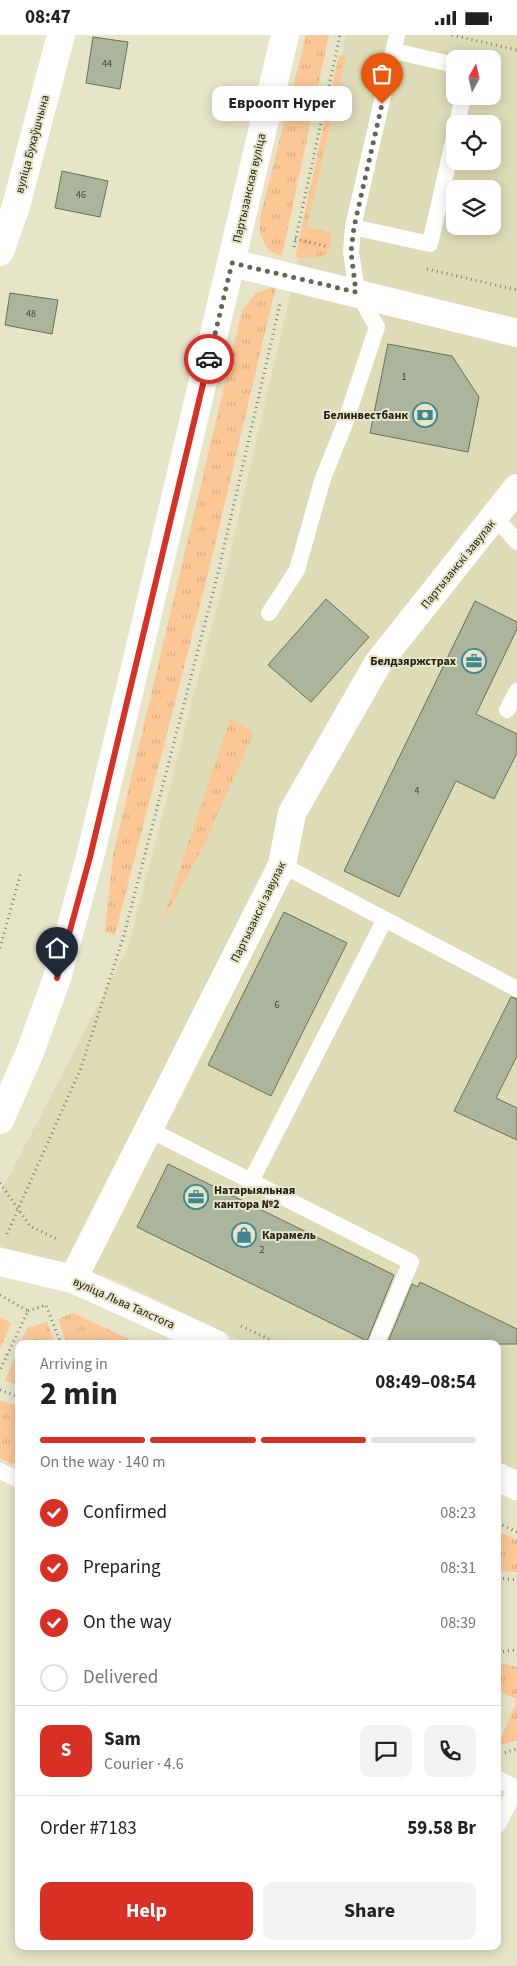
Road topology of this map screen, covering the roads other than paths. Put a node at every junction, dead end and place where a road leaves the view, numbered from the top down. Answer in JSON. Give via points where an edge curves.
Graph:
{"nodes":[{"id":1,"x":61,"y":35,"type":"edge"},
{"id":2,"x":285,"y":35,"type":"edge"},
{"id":3,"x":395,"y":43,"type":"edge"},
{"id":4,"x":446,"y":62,"type":"edge"},
{"id":5,"x":447,"y":170,"type":"edge"},
{"id":6,"x":354,"y":227,"type":"junction"},
{"id":7,"x":0,"y":252,"type":"edge"},
{"id":8,"x":232,"y":263,"type":"junction"},
{"id":9,"x":356,"y":292,"type":"junction"},
{"id":10,"x":517,"y":333,"type":"edge"},
{"id":11,"x":517,"y":488,"type":"edge"},
{"id":12,"x":495,"y":517,"type":"junction"},
{"id":13,"x":517,"y":542,"type":"edge"},
{"id":14,"x":269,"y":613,"type":"dead end"},
{"id":15,"x":517,"y":691,"type":"edge"},
{"id":16,"x":507,"y":710,"type":"dead end"},
{"id":17,"x":282,"y":865,"type":"junction"},
{"id":18,"x":384,"y":919,"type":"junction"},
{"id":19,"x":517,"y":989,"type":"edge"},
{"id":20,"x":0,"y":1120,"type":"edge"},
{"id":21,"x":148,"y":1129,"type":"junction"},
{"id":22,"x":252,"y":1181,"type":"junction"},
{"id":23,"x":2,"y":1251,"type":"edge"},
{"id":24,"x":73,"y":1279,"type":"junction"},
{"id":25,"x":207,"y":1340,"type":"edge"},
{"id":26,"x":378,"y":1340,"type":"edge"},
{"id":27,"x":0,"y":1471,"type":"edge"},
{"id":28,"x":15,"y":1478,"type":"edge"},
{"id":29,"x":501,"y":1478,"type":"edge"},
{"id":30,"x":517,"y":1486,"type":"edge"},
{"id":31,"x":501,"y":1780,"type":"edge"},
{"id":32,"x":501,"y":1819,"type":"edge"}],
"edges":[{"from":1,"to":7,"type":"street","name":"вуліца Бухаўшчына","via":[[16,206]]},
{"from":2,"to":8,"type":"street","name":"Партызанская вуліца"},
{"from":3,"to":4,"type":"lane"},
{"from":3,"to":6,"type":"lane"},
{"from":5,"to":6,"type":"lane","via":[[430,244]]},
{"from":6,"to":9,"type":"lane","via":[[351,252]]},
{"from":8,"to":9,"type":"street"},
{"from":8,"to":20,"type":"street","name":"Партызанская вуліца","via":[[87,867],[57,978],[30,1052]]},
{"from":9,"to":10,"type":"street"},
{"from":9,"to":14,"type":"lane","via":[[377,327],[324,478],[297,569]]},
{"from":11,"to":12,"type":"street","name":"Партызанскі завулак"},
{"from":12,"to":13,"type":"lane"},
{"from":12,"to":17,"type":"street","name":"Партызанскі завулак","via":[[378,663],[292,813]]},
{"from":15,"to":16,"type":"lane"},
{"from":17,"to":18,"type":"lane"},
{"from":17,"to":21,"type":"street","name":"Партызанскі завулак"},
{"from":18,"to":19,"type":"lane"},
{"from":18,"to":22,"type":"lane"},
{"from":21,"to":22,"type":"lane"},
{"from":21,"to":24,"type":"street","name":"Партызанскі завулак"},
{"from":22,"to":26,"type":"lane","via":[[412,1262]]},
{"from":23,"to":24,"type":"street","name":"вуліца Льва Талстога"},
{"from":24,"to":25,"type":"street","name":"вуліца Льва Талстога"},
{"from":27,"to":28,"type":"lane"},
{"from":29,"to":30,"type":"street"},
{"from":31,"to":32,"type":"lane","via":[[516,1788]]}]}
